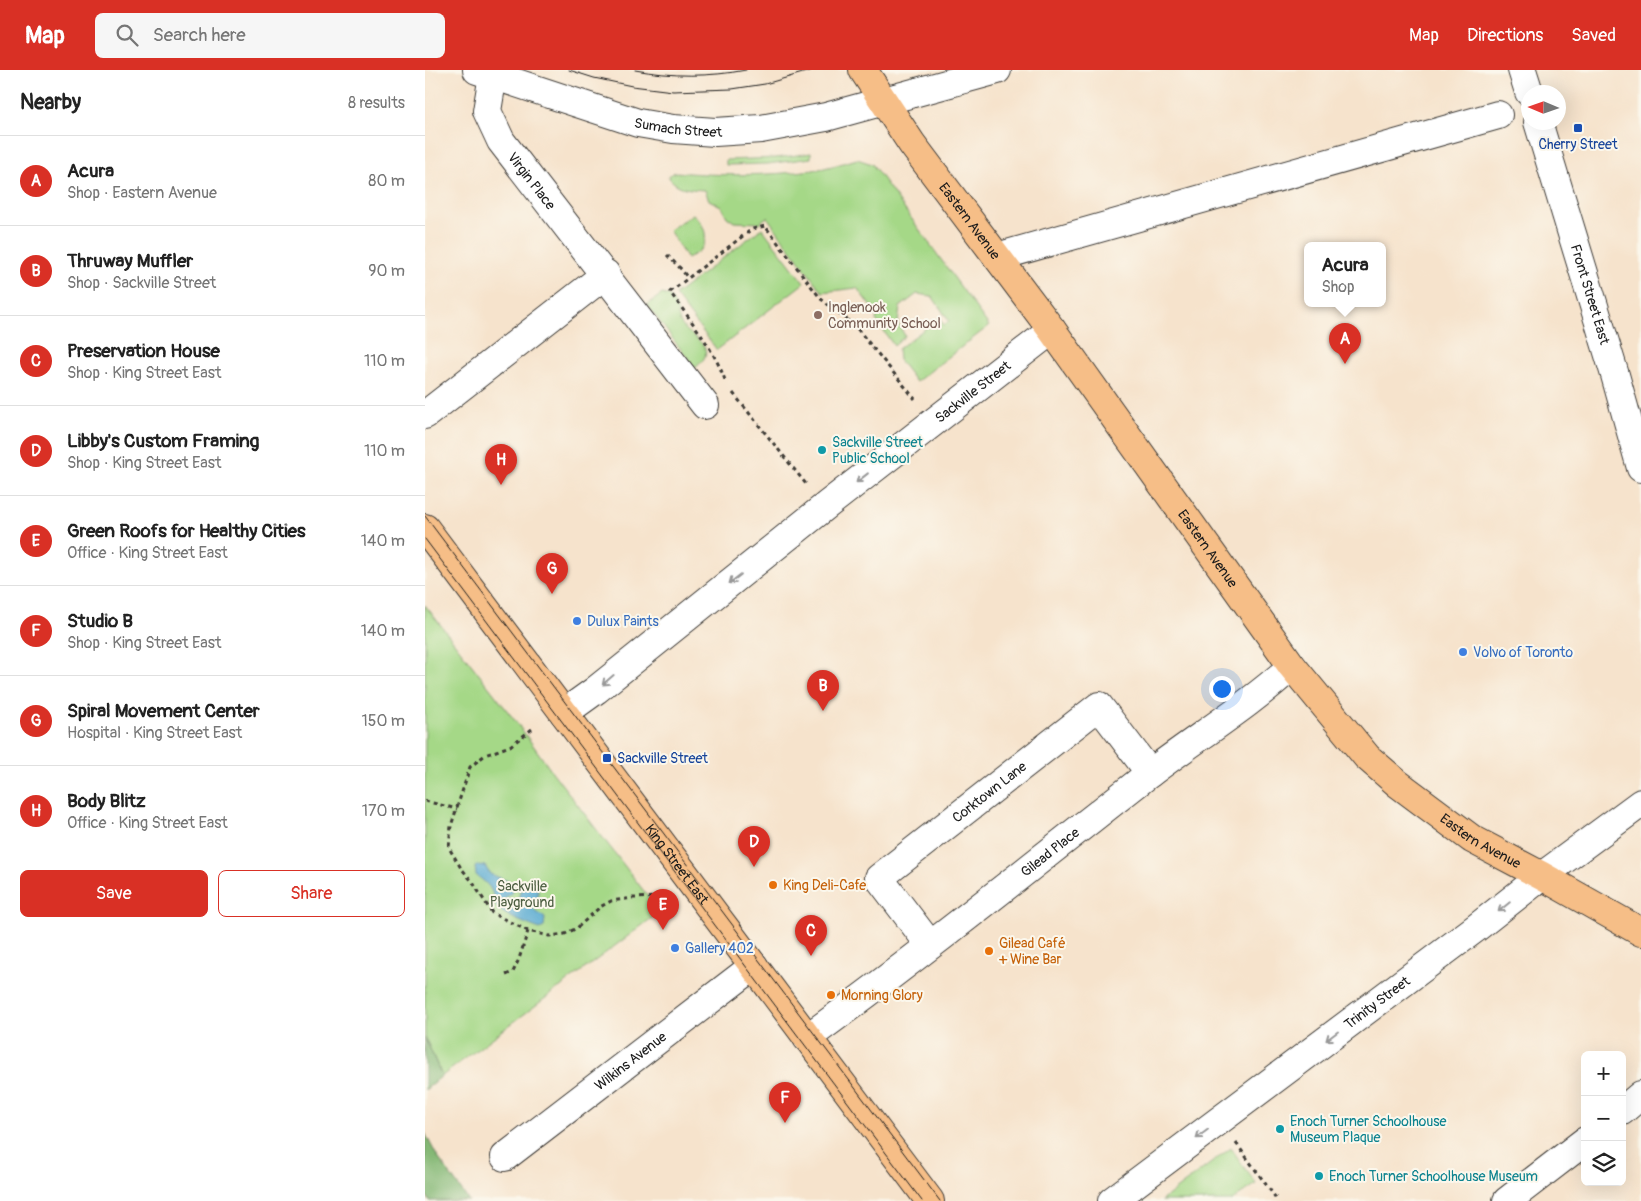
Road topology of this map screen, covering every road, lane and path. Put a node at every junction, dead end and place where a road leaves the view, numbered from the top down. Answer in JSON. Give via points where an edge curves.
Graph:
{"nodes":[{"id":1,"x":863,"y":70,"type":"edge"},
{"id":2,"x":997,"y":70,"type":"edge"},
{"id":3,"x":1522,"y":70,"type":"edge"},
{"id":4,"x":485,"y":73,"type":"edge"},
{"id":5,"x":1527,"y":85,"type":"edge"},
{"id":6,"x":885,"y":101,"type":"junction"},
{"id":7,"x":1498,"y":115,"type":"dead end"},
{"id":8,"x":1540,"y":130,"type":"edge"},
{"id":9,"x":667,"y":255,"type":"dead end"},
{"id":10,"x":997,"y":257,"type":"junction"},
{"id":11,"x":606,"y":274,"type":"junction"},
{"id":12,"x":687,"y":277,"type":"junction"},
{"id":13,"x":1053,"y":330,"type":"junction"},
{"id":14,"x":727,"y":386,"type":"dead end"},
{"id":15,"x":732,"y":393,"type":"dead end"},
{"id":16,"x":915,"y":400,"type":"dead end"},
{"id":17,"x":705,"y":405,"type":"dead end"},
{"id":18,"x":425,"y":415,"type":"edge"},
{"id":19,"x":1641,"y":468,"type":"edge"},
{"id":20,"x":811,"y":490,"type":"dead end"},
{"id":21,"x":425,"y":528,"type":"edge"},
{"id":22,"x":1292,"y":666,"type":"junction"},
{"id":23,"x":564,"y":713,"type":"junction"},
{"id":24,"x":532,"y":729,"type":"dead end"},
{"id":25,"x":1150,"y":773,"type":"junction"},
{"id":26,"x":425,"y":801,"type":"edge"},
{"id":27,"x":1641,"y":803,"type":"edge"},
{"id":28,"x":457,"y":809,"type":"junction"},
{"id":29,"x":1542,"y":876,"type":"junction"},
{"id":30,"x":659,"y":897,"type":"dead end"},
{"id":31,"x":528,"y":931,"type":"junction"},
{"id":32,"x":1641,"y":932,"type":"edge"},
{"id":33,"x":931,"y":945,"type":"junction"},
{"id":34,"x":754,"y":966,"type":"junction"},
{"id":35,"x":505,"y":975,"type":"dead end"},
{"id":36,"x":807,"y":1038,"type":"junction"},
{"id":37,"x":1641,"y":1095,"type":"edge"},
{"id":38,"x":1626,"y":1108,"type":"edge"},
{"id":39,"x":1234,"y":1140,"type":"dead end"},
{"id":40,"x":1581,"y":1145,"type":"edge"},
{"id":41,"x":505,"y":1157,"type":"dead end"},
{"id":42,"x":930,"y":1201,"type":"edge"},
{"id":43,"x":1112,"y":1201,"type":"edge"},
{"id":44,"x":1278,"y":1201,"type":"edge"},
{"id":45,"x":1507,"y":1201,"type":"edge"}],
"edges":[{"from":1,"to":6,"type":"main road","name":"Eastern Avenue"},
{"from":2,"to":6,"type":"street"},
{"from":3,"to":5,"type":"street"},
{"from":4,"to":6,"type":"street","name":"Sumach Street","via":[[638,123],[715,132],[761,129],[826,118]]},
{"from":4,"to":11,"type":"street","name":"Virgin Place","via":[[487,111],[501,141]]},
{"from":6,"to":10,"type":"main road","name":"Eastern Avenue"},
{"from":7,"to":10,"type":"street"},
{"from":8,"to":19,"type":"street","name":"Front Street East"},
{"from":9,"to":12,"type":"path"},
{"from":10,"to":13,"type":"main road","name":"Eastern Avenue"},
{"from":11,"to":17,"type":"street","name":"Virgin Place"},
{"from":11,"to":18,"type":"street"},
{"from":12,"to":14,"type":"path","via":[[670,292],[711,350]]},
{"from":12,"to":16,"type":"path","via":[[752,229],[765,226],[821,299],[855,326]]},
{"from":13,"to":22,"type":"main road","name":"Eastern Avenue"},
{"from":13,"to":23,"type":"street","name":"Sackville Street","one_way":true},
{"from":15,"to":20,"type":"path"},
{"from":21,"to":23,"type":"main road","name":"King Street East"},
{"from":22,"to":25,"type":"street","name":"Gilead Place","via":[[1265,691]]},
{"from":22,"to":29,"type":"main road","name":"Eastern Avenue","via":[[1367,757],[1397,783],[1472,839]]},
{"from":23,"to":34,"type":"main road","name":"King Street East"},
{"from":24,"to":28,"type":"path","via":[[510,746],[485,755],[470,767]]},
{"from":25,"to":33,"type":"street","name":"Gilead Place"},
{"from":25,"to":33,"type":"street","name":"Corktown Lane","via":[[1099,706],[879,878]]},
{"from":26,"to":28,"type":"path"},
{"from":27,"to":29,"type":"street","name":"Trinity Street"},
{"from":28,"to":31,"type":"path","via":[[449,848],[492,913]]},
{"from":29,"to":32,"type":"main road","name":"Eastern Avenue"},
{"from":29,"to":43,"type":"street","name":"Trinity Street","one_way":true},
{"from":30,"to":31,"type":"path","via":[[611,901],[565,934],[549,936]]},
{"from":31,"to":35,"type":"path","via":[[513,972]]},
{"from":33,"to":36,"type":"street","name":"Gilead Place"},
{"from":34,"to":36,"type":"main road","name":"King Street East"},
{"from":34,"to":41,"type":"street","name":"Wilkins Avenue"},
{"from":36,"to":42,"type":"main road","name":"King Street East"},
{"from":37,"to":38,"type":"street"},
{"from":39,"to":44,"type":"path"},
{"from":40,"to":45,"type":"street"}]}
